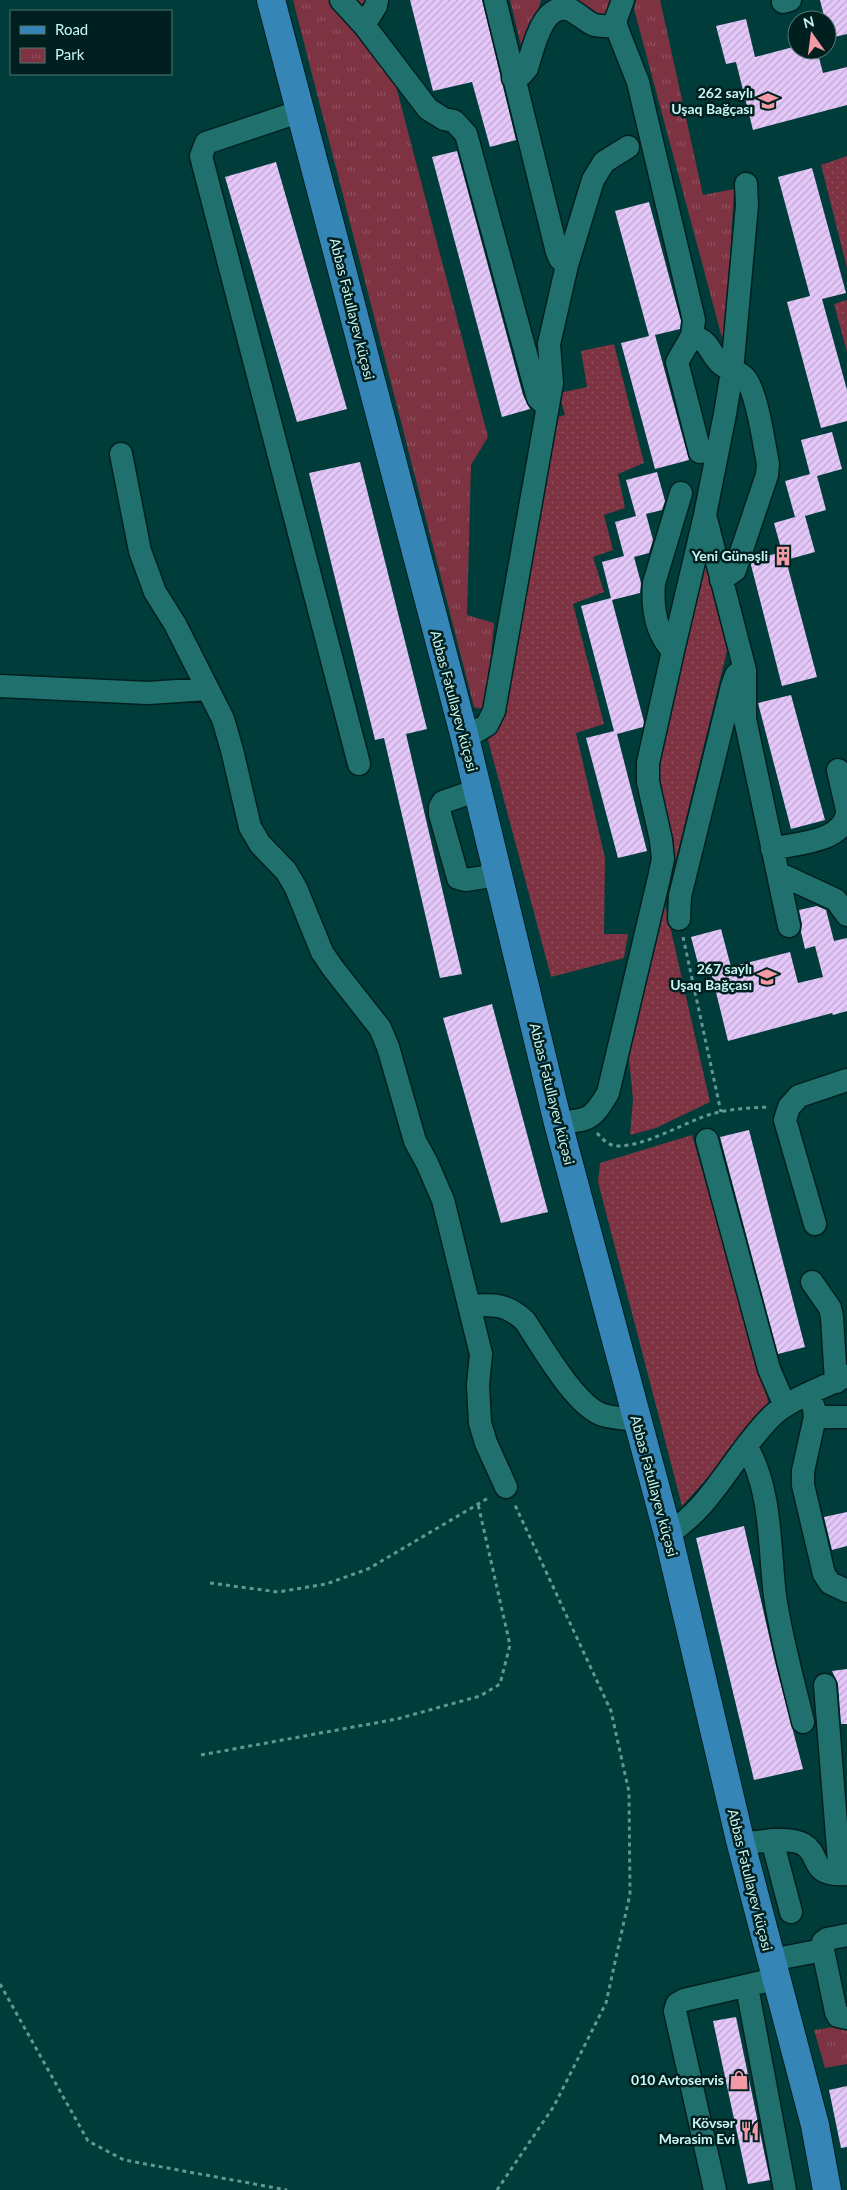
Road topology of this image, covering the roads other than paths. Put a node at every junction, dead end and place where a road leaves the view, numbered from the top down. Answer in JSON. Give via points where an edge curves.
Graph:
{"nodes":[{"id":1,"x":271,"y":0,"type":"edge"},
{"id":2,"x":341,"y":0,"type":"edge"},
{"id":3,"x":377,"y":0,"type":"edge"},
{"id":4,"x":495,"y":0,"type":"edge"},
{"id":5,"x":623,"y":0,"type":"edge"},
{"id":6,"x":364,"y":25,"type":"junction"},
{"id":7,"x":616,"y":26,"type":"junction"},
{"id":8,"x":514,"y":78,"type":"junction"},
{"id":9,"x":301,"y":111,"type":"junction"},
{"id":10,"x":628,"y":147,"type":"dead end"},
{"id":11,"x":746,"y":184,"type":"dead end"},
{"id":12,"x":567,"y":265,"type":"junction"},
{"id":13,"x":692,"y":336,"type":"junction"},
{"id":14,"x":732,"y":371,"type":"junction"},
{"id":15,"x":547,"y":406,"type":"junction"},
{"id":16,"x":700,"y":452,"type":"dead end"},
{"id":17,"x":121,"y":454,"type":"dead end"},
{"id":18,"x":681,"y":493,"type":"dead end"},
{"id":19,"x":705,"y":515,"type":"junction"},
{"id":20,"x":721,"y":580,"type":"junction"},
{"id":21,"x":673,"y":651,"type":"junction"},
{"id":22,"x":745,"y":670,"type":"junction"},
{"id":23,"x":0,"y":686,"type":"edge"},
{"id":24,"x":208,"y":689,"type":"junction"},
{"id":25,"x":465,"y":738,"type":"junction"},
{"id":26,"x":359,"y":764,"type":"dead end"},
{"id":27,"x":838,"y":770,"type":"dead end"},
{"id":28,"x":478,"y":790,"type":"junction"},
{"id":29,"x":847,"y":810,"type":"edge"},
{"id":30,"x":847,"y":814,"type":"edge"},
{"id":31,"x":772,"y":849,"type":"junction"},
{"id":32,"x":778,"y":873,"type":"junction"},
{"id":33,"x":498,"y":875,"type":"junction"},
{"id":34,"x":847,"y":915,"type":"edge"},
{"id":35,"x":679,"y":919,"type":"road end"},
{"id":36,"x":789,"y":926,"type":"dead end"},
{"id":37,"x":847,"y":1080,"type":"edge"},
{"id":38,"x":571,"y":1121,"type":"junction"},
{"id":39,"x":707,"y":1140,"type":"dead end"},
{"id":40,"x":815,"y":1224,"type":"dead end"},
{"id":41,"x":812,"y":1282,"type":"dead end"},
{"id":42,"x":470,"y":1306,"type":"junction"},
{"id":43,"x":841,"y":1379,"type":"edge"},
{"id":44,"x":809,"y":1395,"type":"junction"},
{"id":45,"x":785,"y":1406,"type":"junction"},
{"id":46,"x":815,"y":1417,"type":"junction"},
{"id":47,"x":847,"y":1417,"type":"edge"},
{"id":48,"x":637,"y":1420,"type":"junction"},
{"id":49,"x":747,"y":1447,"type":"junction"},
{"id":50,"x":506,"y":1488,"type":"road end"},
{"id":51,"x":668,"y":1534,"type":"junction"},
{"id":52,"x":847,"y":1592,"type":"edge"},
{"id":53,"x":825,"y":1685,"type":"dead end"},
{"id":54,"x":803,"y":1722,"type":"dead end"},
{"id":55,"x":772,"y":1840,"type":"junction"},
{"id":56,"x":741,"y":1844,"type":"junction"},
{"id":57,"x":843,"y":1874,"type":"edge"},
{"id":58,"x":791,"y":1912,"type":"dead end"},
{"id":59,"x":847,"y":1935,"type":"edge"},
{"id":60,"x":823,"y":1950,"type":"junction"},
{"id":61,"x":773,"y":1970,"type":"junction"},
{"id":62,"x":747,"y":1987,"type":"junction"},
{"id":63,"x":847,"y":2018,"type":"edge"},
{"id":64,"x":715,"y":2190,"type":"edge"},
{"id":65,"x":785,"y":2190,"type":"edge"},
{"id":66,"x":827,"y":2190,"type":"edge"}],
"edges":[{"from":1,"to":9,"type":"main road","name":"Abbas Fətullayev küçəsi"},
{"from":2,"to":6,"type":"lane"},
{"from":3,"to":6,"type":"lane"},
{"from":4,"to":8,"type":"lane"},
{"from":5,"to":7,"type":"lane"},
{"from":6,"to":15,"type":"lane","via":[[428,109],[454,121],[466,134],[538,398]]},
{"from":7,"to":8,"type":"lane","via":[[596,27],[570,8],[554,7],[543,18],[527,68]]},
{"from":7,"to":13,"type":"lane","via":[[638,82],[694,320]]},
{"from":8,"to":12,"type":"lane","via":[[557,252]]},
{"from":9,"to":25,"type":"main road","name":"Abbas Fətullayev küçəsi"},
{"from":9,"to":26,"type":"lane","via":[[206,143],[201,156]]},
{"from":10,"to":12,"type":"lane","via":[[604,162],[593,180]]},
{"from":11,"to":14,"type":"lane","via":[[747,205]]},
{"from":12,"to":15,"type":"lane","via":[[549,344],[552,383]]},
{"from":13,"to":14,"type":"lane","via":[[709,345],[716,359]]},
{"from":13,"to":16,"type":"lane","via":[[677,362]]},
{"from":14,"to":19,"type":"lane"},
{"from":14,"to":20,"type":"lane","via":[[742,375],[753,392],[768,464],[735,570]]},
{"from":15,"to":25,"type":"lane","via":[[494,711],[487,725]]},
{"from":17,"to":24,"type":"lane","via":[[143,559],[155,592]]},
{"from":18,"to":21,"type":"lane","via":[[653,596],[660,629]]},
{"from":19,"to":20,"type":"lane"},
{"from":19,"to":21,"type":"lane"},
{"from":20,"to":22,"type":"lane"},
{"from":21,"to":38,"type":"lane","via":[[648,763],[648,782],[663,859],[659,878],[608,1092],[597,1112]]},
{"from":22,"to":31,"type":"lane","via":[[745,719]]},
{"from":22,"to":35,"type":"lane","via":[[736,675],[732,686],[680,896]]},
{"from":23,"to":24,"type":"lane","via":[[148,693]]},
{"from":24,"to":42,"type":"lane","via":[[223,719],[250,827],[296,888],[322,952],[380,1028],[412,1135],[443,1200]]},
{"from":25,"to":28,"type":"main road","name":"Abbas Fətullayev küçəsi"},
{"from":27,"to":29,"type":"lane"},
{"from":28,"to":33,"type":"main road","name":"Abbas Fətullayev küçəsi"},
{"from":28,"to":33,"type":"lane","via":[[443,802],[440,807],[454,871],[458,878],[465,880]]},
{"from":30,"to":31,"type":"lane","via":[[839,831],[827,837]]},
{"from":31,"to":32,"type":"lane"},
{"from":32,"to":34,"type":"lane","via":[[836,900]]},
{"from":32,"to":36,"type":"lane"},
{"from":33,"to":38,"type":"main road","name":"Abbas Fətullayev küçəsi"},
{"from":37,"to":40,"type":"lane","via":[[800,1096],[790,1107],[785,1120]]},
{"from":38,"to":48,"type":"main road","name":"Abbas Fətullayev küçəsi"},
{"from":39,"to":45,"type":"lane","via":[[769,1369]]},
{"from":41,"to":43,"type":"lane","via":[[830,1308]]},
{"from":42,"to":48,"type":"lane","via":[[500,1305],[516,1313],[588,1407],[602,1415]]},
{"from":42,"to":50,"type":"lane","via":[[481,1354],[478,1385],[480,1423]]},
{"from":43,"to":44,"type":"lane"},
{"from":44,"to":45,"type":"lane"},
{"from":44,"to":46,"type":"lane"},
{"from":45,"to":49,"type":"lane"},
{"from":46,"to":47,"type":"lane"},
{"from":46,"to":52,"type":"lane","via":[[803,1485],[824,1574],[830,1583]]},
{"from":48,"to":51,"type":"main road","name":"Abbas Fətullayev küçəsi"},
{"from":49,"to":51,"type":"lane","via":[[707,1501]]},
{"from":49,"to":54,"type":"lane","via":[[757,1465],[764,1490],[780,1628]]},
{"from":51,"to":56,"type":"main road","name":"Abbas Fətullayev küçəsi"},
{"from":53,"to":57,"type":"lane"},
{"from":55,"to":56,"type":"lane"},
{"from":55,"to":57,"type":"lane","via":[[802,1844],[818,1866],[828,1873]]},
{"from":55,"to":58,"type":"lane"},
{"from":56,"to":61,"type":"main road","name":"Abbas Fətullayev küçəsi"},
{"from":59,"to":60,"type":"lane","via":[[827,1939],[823,1942]]},
{"from":60,"to":61,"type":"lane"},
{"from":60,"to":63,"type":"lane","via":[[836,2012],[838,2016]]},
{"from":61,"to":62,"type":"lane"},
{"from":61,"to":66,"type":"main road","name":"Abbas Fətullayev küçəsi","via":[[817,2133]]},
{"from":62,"to":64,"type":"lane","via":[[684,2000],[677,2004],[675,2011]]},
{"from":62,"to":65,"type":"lane"}]}
